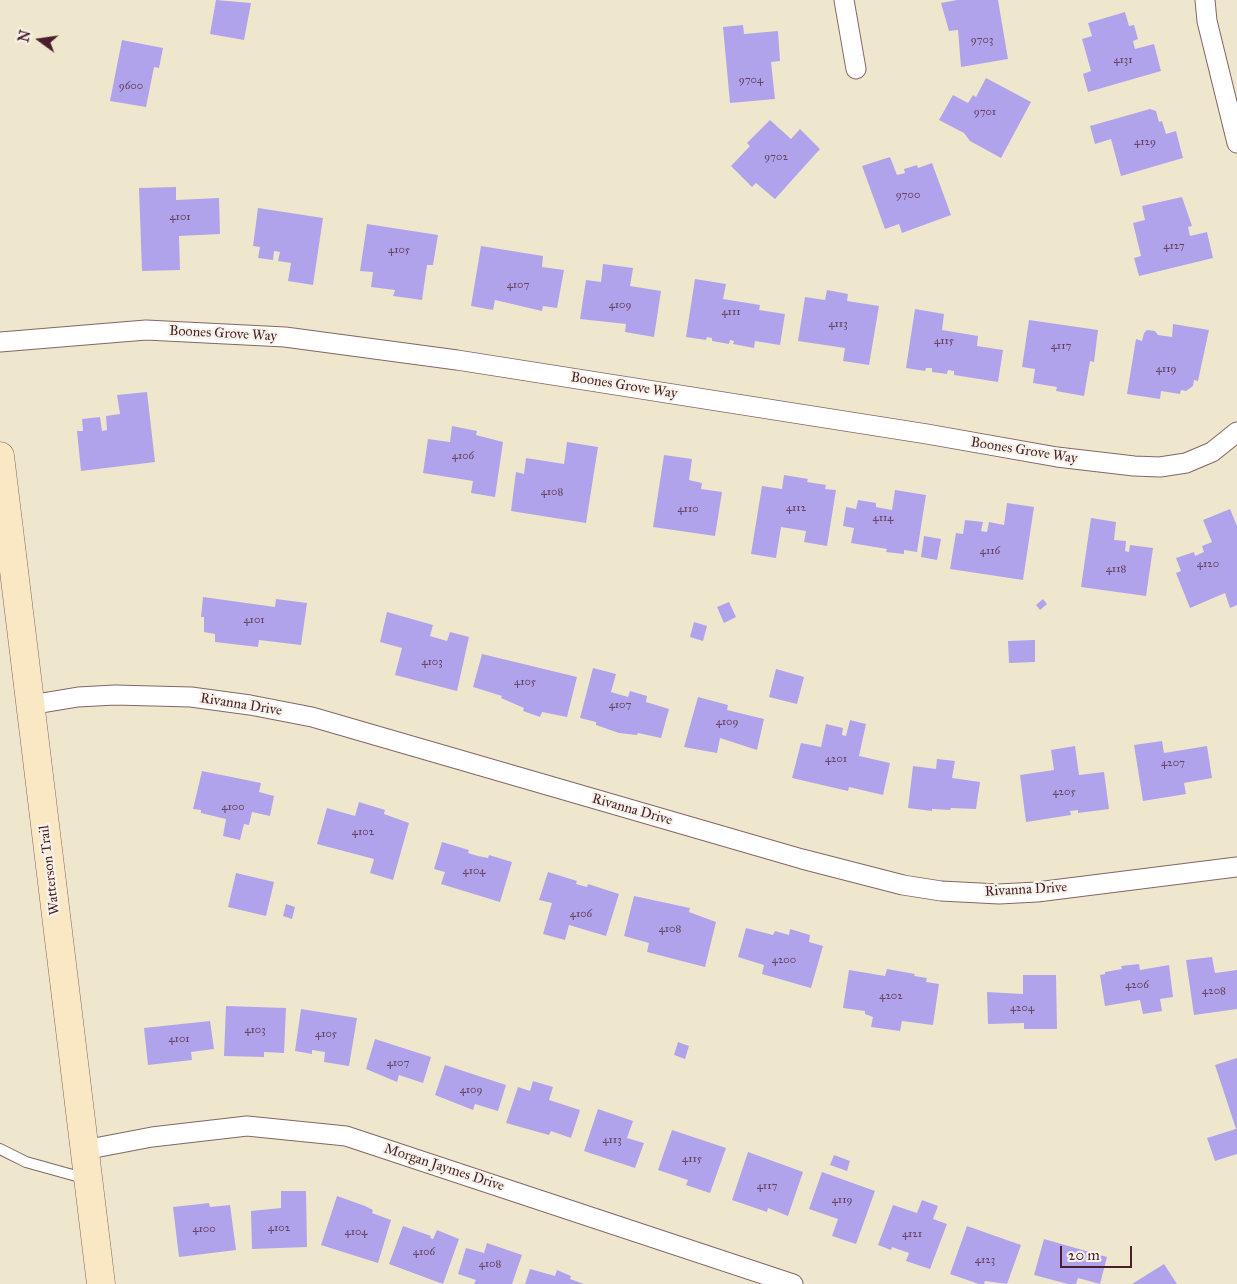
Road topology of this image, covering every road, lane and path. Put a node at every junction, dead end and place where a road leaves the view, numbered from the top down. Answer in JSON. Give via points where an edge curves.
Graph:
{"nodes":[{"id":1,"x":844,"y":0,"type":"edge"},
{"id":2,"x":1205,"y":0,"type":"edge"},
{"id":3,"x":856,"y":69,"type":"dead end"},
{"id":4,"x":1237,"y":143,"type":"edge"},
{"id":5,"x":0,"y":342,"type":"edge"},
{"id":6,"x":1237,"y":432,"type":"edge"},
{"id":7,"x":0,"y":456,"type":"edge"},
{"id":8,"x":30,"y":705,"type":"junction"},
{"id":9,"x":1237,"y":867,"type":"edge"},
{"id":10,"x":0,"y":1149,"type":"edge"},
{"id":11,"x":84,"y":1150,"type":"junction"},
{"id":12,"x":88,"y":1179,"type":"junction"},
{"id":13,"x":101,"y":1284,"type":"edge"},
{"id":14,"x":793,"y":1284,"type":"edge"}],
"edges":[{"from":1,"to":3,"type":"street"},
{"from":2,"to":4,"type":"street","via":[[1207,21]]},
{"from":5,"to":6,"type":"street","name":"Boones Grove Way","via":[[146,330],[285,337],[457,360],[1057,457],[1134,466],[1186,463],[1212,452]]},
{"from":7,"to":8,"type":"main road","name":"Watterson Trail"},
{"from":8,"to":9,"type":"street","name":"Rivanna Drive","via":[[115,695],[191,697],[312,717],[802,859],[903,885],[941,891],[1037,892]]},
{"from":8,"to":11,"type":"main road","name":"Watterson Trail"},
{"from":10,"to":12,"type":"lane","via":[[26,1162]]},
{"from":11,"to":12,"type":"main road","name":"Watterson Trail"},
{"from":11,"to":14,"type":"street","name":"Morgan Jaymes Drive","via":[[152,1136],[247,1126],[346,1136]]},
{"from":12,"to":13,"type":"main road","name":"Watterson Trail"}]}
